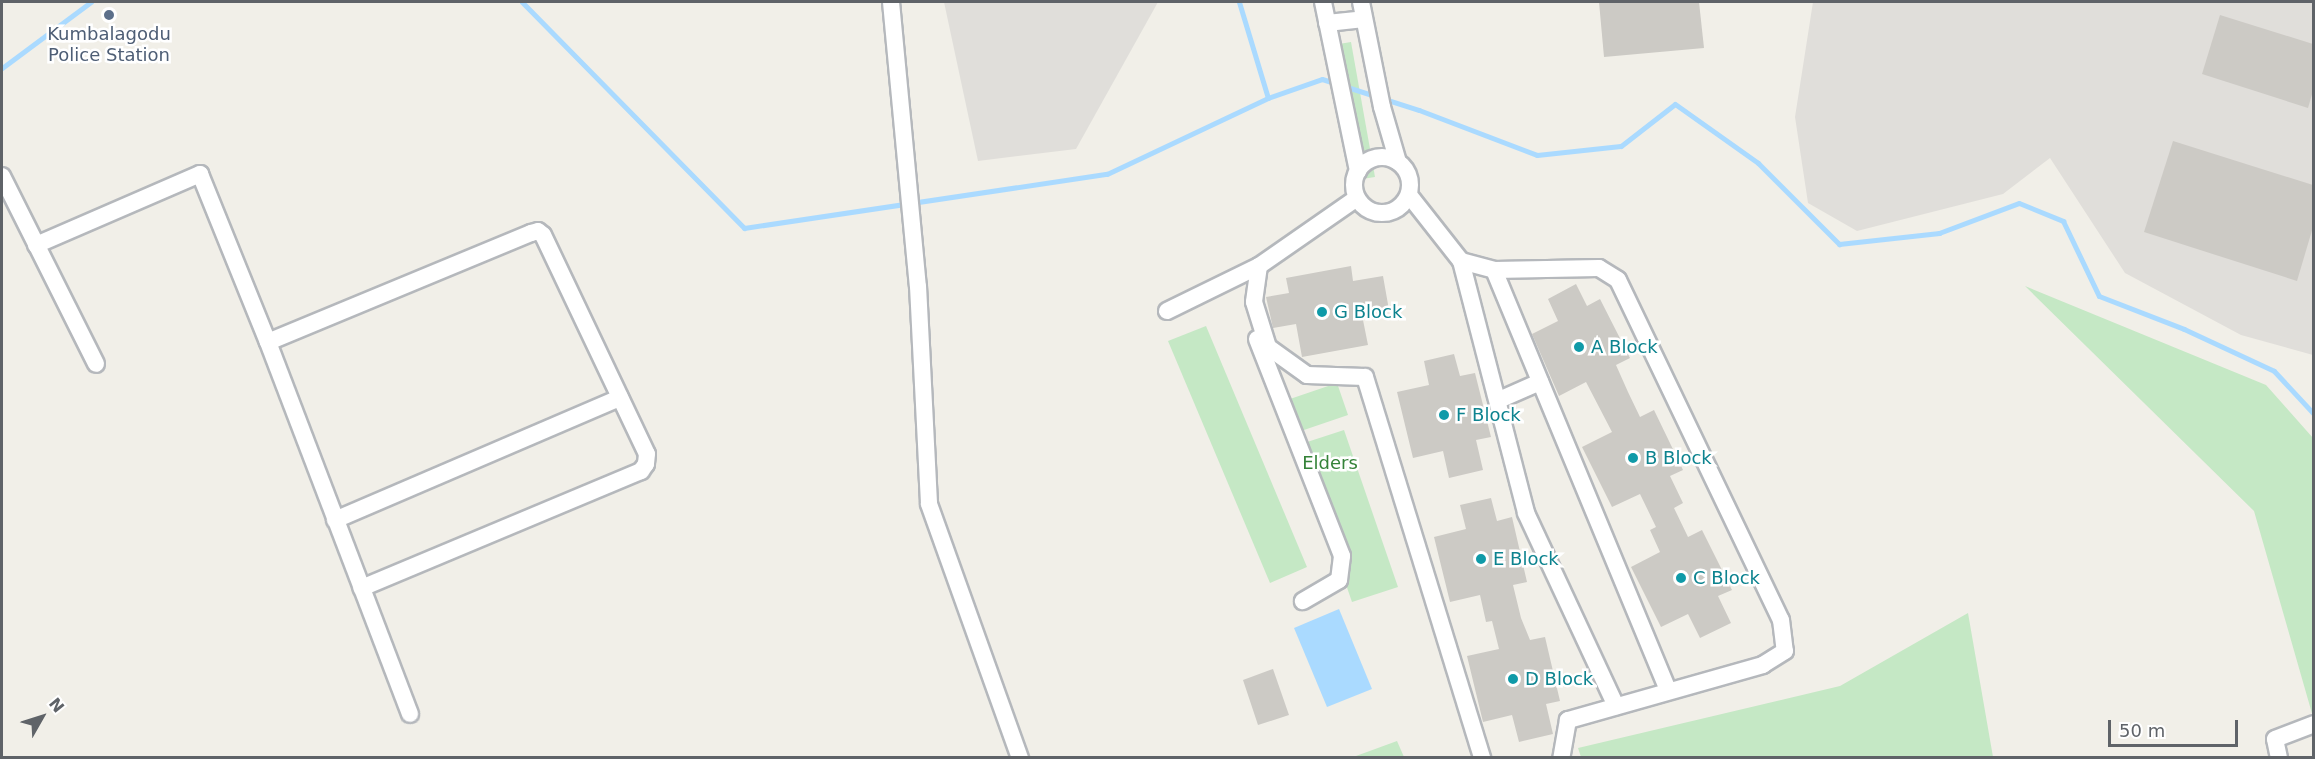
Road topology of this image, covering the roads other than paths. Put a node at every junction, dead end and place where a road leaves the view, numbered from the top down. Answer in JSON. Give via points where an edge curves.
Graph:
{"nodes":[{"id":1,"x":891,"y":2,"type":"edge"},
{"id":2,"x":1323,"y":2,"type":"edge"},
{"id":3,"x":1361,"y":2,"type":"edge"},
{"id":4,"x":1364,"y":19,"type":"junction"},
{"id":5,"x":1327,"y":23,"type":"junction"},
{"id":6,"x":1398,"y":162,"type":"junction"},
{"id":7,"x":1358,"y":171,"type":"junction"},
{"id":8,"x":2,"y":176,"type":"edge"},
{"id":9,"x":1409,"y":195,"type":"junction"},
{"id":10,"x":1357,"y":198,"type":"junction"},
{"id":11,"x":36,"y":245,"type":"junction"},
{"id":12,"x":1461,"y":261,"type":"junction"},
{"id":13,"x":1259,"y":266,"type":"junction"},
{"id":14,"x":1494,"y":270,"type":"junction"},
{"id":15,"x":1254,"y":302,"type":"junction"},
{"id":16,"x":1167,"y":311,"type":"dead end"},
{"id":17,"x":268,"y":342,"type":"junction"},
{"id":18,"x":96,"y":364,"type":"dead end"},
{"id":19,"x":1540,"y":382,"type":"junction"},
{"id":20,"x":620,"y":398,"type":"junction"},
{"id":21,"x":1499,"y":400,"type":"junction"},
{"id":22,"x":335,"y":520,"type":"junction"},
{"id":23,"x":361,"y":588,"type":"junction"},
{"id":24,"x":1303,"y":601,"type":"dead end"},
{"id":25,"x":1668,"y":690,"type":"junction"},
{"id":26,"x":1616,"y":706,"type":"junction"},
{"id":27,"x":410,"y":714,"type":"dead end"},
{"id":28,"x":2313,"y":724,"type":"edge"},
{"id":29,"x":1020,"y":758,"type":"edge"},
{"id":30,"x":1482,"y":758,"type":"edge"},
{"id":31,"x":1561,"y":758,"type":"edge"},
{"id":32,"x":2279,"y":758,"type":"edge"}],
"edges":[{"from":1,"to":29,"type":"street","via":[[917,269],[929,504]]},
{"from":2,"to":5,"type":"street"},
{"from":3,"to":4,"type":"street"},
{"from":4,"to":5,"type":"street"},
{"from":4,"to":6,"type":"street"},
{"from":5,"to":7,"type":"street"},
{"from":6,"to":7,"type":"street","via":[[1380,157],[1363,164]]},
{"from":6,"to":9,"type":"street","via":[[1409,177]]},
{"from":7,"to":10,"type":"street"},
{"from":8,"to":11,"type":"street"},
{"from":9,"to":10,"type":"street","via":[[1397,210],[1388,213],[1370,211]]},
{"from":9,"to":12,"type":"street"},
{"from":10,"to":13,"type":"street"},
{"from":11,"to":17,"type":"street","via":[[200,174]]},
{"from":11,"to":18,"type":"street"},
{"from":12,"to":14,"type":"street"},
{"from":12,"to":21,"type":"street"},
{"from":13,"to":15,"type":"street"},
{"from":13,"to":16,"type":"street"},
{"from":14,"to":19,"type":"street"},
{"from":14,"to":25,"type":"street","via":[[1599,268],[1618,280],[1781,620],[1785,651],[1763,665]]},
{"from":15,"to":24,"type":"street","via":[[1245,310],[1342,556],[1339,580]]},
{"from":15,"to":30,"type":"street","via":[[1268,347],[1307,375],[1365,377]]},
{"from":17,"to":20,"type":"street","via":[[538,231]]},
{"from":17,"to":22,"type":"street"},
{"from":19,"to":21,"type":"street"},
{"from":19,"to":25,"type":"street"},
{"from":20,"to":22,"type":"street"},
{"from":20,"to":23,"type":"street","via":[[646,454],[641,471]]},
{"from":21,"to":26,"type":"street","via":[[1526,513]]},
{"from":22,"to":23,"type":"street"},
{"from":23,"to":27,"type":"street"},
{"from":25,"to":26,"type":"street"},
{"from":26,"to":31,"type":"street","via":[[1568,720]]},
{"from":28,"to":32,"type":"street","via":[[2275,739]]}]}
